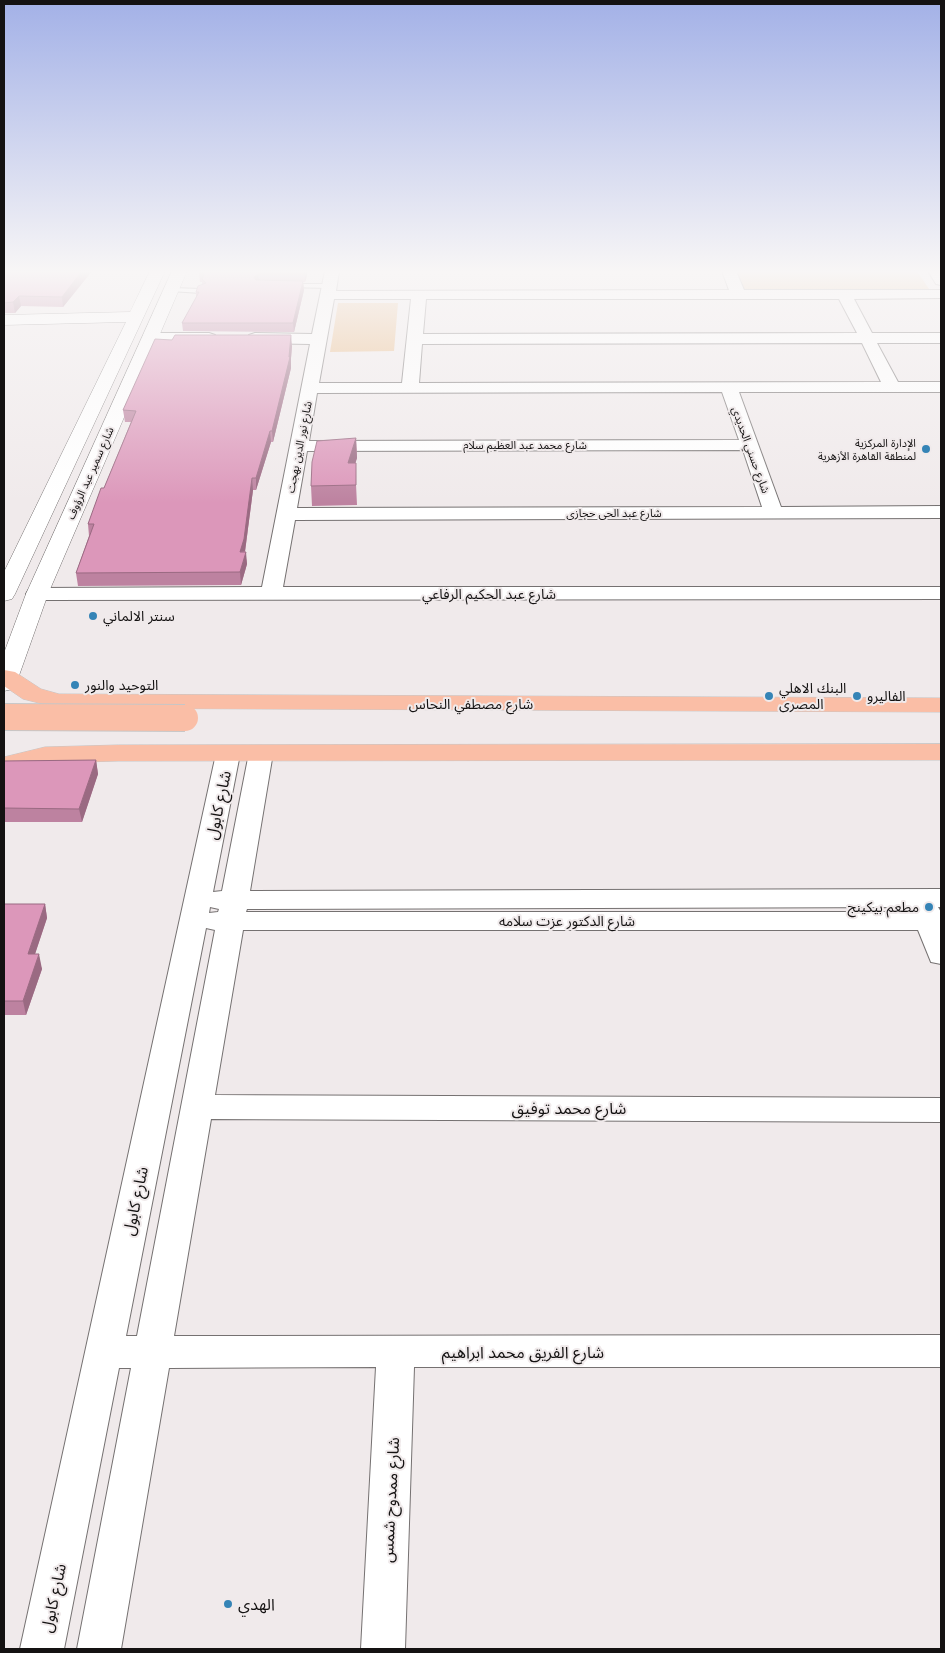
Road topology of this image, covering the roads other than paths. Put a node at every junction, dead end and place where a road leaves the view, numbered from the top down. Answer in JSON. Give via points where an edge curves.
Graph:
{"nodes":[{"id":1,"x":114,"y":348,"type":"edge"},
{"id":2,"x":146,"y":348,"type":"edge"},
{"id":3,"x":317,"y":348,"type":"edge"},
{"id":4,"x":414,"y":348,"type":"edge"},
{"id":5,"x":874,"y":348,"type":"edge"},
{"id":6,"x":410,"y":387,"type":"junction"},
{"id":7,"x":729,"y":387,"type":"junction"},
{"id":8,"x":892,"y":387,"type":"junction"},
{"id":9,"x":941,"y":387,"type":"edge"},
{"id":10,"x":310,"y":388,"type":"junction"},
{"id":11,"x":750,"y":445,"type":"junction"},
{"id":12,"x":300,"y":446,"type":"junction"},
{"id":13,"x":941,"y":512,"type":"edge"},
{"id":14,"x":774,"y":513,"type":"junction"},
{"id":15,"x":286,"y":514,"type":"junction"},
{"id":16,"x":941,"y":593,"type":"edge"},
{"id":17,"x":4,"y":594,"type":"edge"},
{"id":18,"x":37,"y":594,"type":"junction"},
{"id":19,"x":271,"y":594,"type":"junction"},
{"id":20,"x":5,"y":680,"type":"edge"},
{"id":21,"x":132,"y":702,"type":"junction"},
{"id":22,"x":726,"y":705,"type":"junction"},
{"id":23,"x":941,"y":705,"type":"edge"},
{"id":24,"x":4,"y":718,"type":"edge"},
{"id":25,"x":4,"y":734,"type":"edge"},
{"id":26,"x":941,"y":752,"type":"edge"},
{"id":27,"x":118,"y":753,"type":"junction"},
{"id":28,"x":755,"y":753,"type":"junction"},
{"id":29,"x":245,"y":754,"type":"junction"},
{"id":30,"x":4,"y":765,"type":"edge"},
{"id":31,"x":933,"y":909,"type":"edge"},
{"id":32,"x":196,"y":910,"type":"junction"},
{"id":33,"x":233,"y":910,"type":"junction"},
{"id":34,"x":941,"y":955,"type":"edge"},
{"id":35,"x":197,"y":1106,"type":"junction"},
{"id":36,"x":941,"y":1110,"type":"edge"},
{"id":37,"x":104,"y":1352,"type":"junction"},
{"id":38,"x":153,"y":1352,"type":"junction"},
{"id":39,"x":396,"y":1352,"type":"junction"},
{"id":40,"x":941,"y":1352,"type":"edge"},
{"id":41,"x":42,"y":1649,"type":"edge"},
{"id":42,"x":100,"y":1649,"type":"edge"},
{"id":43,"x":383,"y":1649,"type":"edge"}],
"edges":[{"from":1,"to":17,"type":"street","name":"شارع سمير عبد الرؤوف"},
{"from":2,"to":18,"type":"street","name":"شارع سمير عبد الرؤوف"},
{"from":3,"to":10,"type":"street","name":"شارع نور الدين بهجت"},
{"from":4,"to":6,"type":"street"},
{"from":5,"to":8,"type":"street"},
{"from":6,"to":7,"type":"street"},
{"from":6,"to":10,"type":"street"},
{"from":7,"to":8,"type":"street"},
{"from":7,"to":11,"type":"street","name":"شارع حسني الحديدي"},
{"from":8,"to":9,"type":"street"},
{"from":10,"to":12,"type":"street","name":"شارع نور الدين بهجت"},
{"from":11,"to":12,"type":"street","name":"شارع محمد عبد العظيم سلام"},
{"from":11,"to":14,"type":"street","name":"شارع حسني الحديدي"},
{"from":12,"to":15,"type":"street","name":"شارع نور الدين بهجت"},
{"from":13,"to":14,"type":"street","name":"شارع عبد الحى حجازى"},
{"from":14,"to":15,"type":"street","name":"شارع عبد الحى حجازى"},
{"from":15,"to":19,"type":"street","name":"شارع نور الدين بهجت"},
{"from":16,"to":19,"type":"street","name":"شارع عبد الحكيم الرفاعي"},
{"from":18,"to":19,"type":"street","name":"شارع عبد الحكيم الرفاعي"},
{"from":18,"to":20,"type":"street","name":"شارع سمير عبد الرؤوف"},
{"from":20,"to":21,"type":"main road","name":"شارع مصطفي النحاس","via":[[45,698]]},
{"from":21,"to":22,"type":"main road","name":"شارع مصطفي النحاس"},
{"from":21,"to":27,"type":"main road","via":[[108,715],[98,729],[101,743]]},
{"from":22,"to":23,"type":"main road","name":"شارع مصطفي النحاس"},
{"from":22,"to":24,"type":"main road","bridge":true,"via":[[691,715],[621,721]]},
{"from":25,"to":28,"type":"main road","via":[[652,739],[725,745]]},
{"from":26,"to":28,"type":"main road"},
{"from":27,"to":29,"type":"main road"},
{"from":27,"to":30,"type":"main road","via":[[44,755]]},
{"from":28,"to":29,"type":"main road"},
{"from":29,"to":32,"type":"street","name":"شارع كابول"},
{"from":29,"to":33,"type":"street"},
{"from":31,"to":33,"type":"street","name":"شارع الدكتور عزت سلامه"},
{"from":31,"to":34,"type":"street"},
{"from":32,"to":33,"type":"street","name":"شارع الدكتور عزت سلامه"},
{"from":32,"to":37,"type":"street","name":"شارع كابول"},
{"from":33,"to":35,"type":"street"},
{"from":35,"to":36,"type":"street","name":"شارع محمد توفيق"},
{"from":35,"to":38,"type":"street"},
{"from":37,"to":38,"type":"street","name":"شارع الفريق محمد ابراهيم"},
{"from":37,"to":41,"type":"street","name":"شارع كابول"},
{"from":38,"to":39,"type":"street","name":"شارع الفريق محمد ابراهيم"},
{"from":38,"to":42,"type":"street"},
{"from":39,"to":40,"type":"street","name":"شارع الفريق محمد ابراهيم"},
{"from":39,"to":43,"type":"street","name":"شارع ممدوح شمس"}]}
